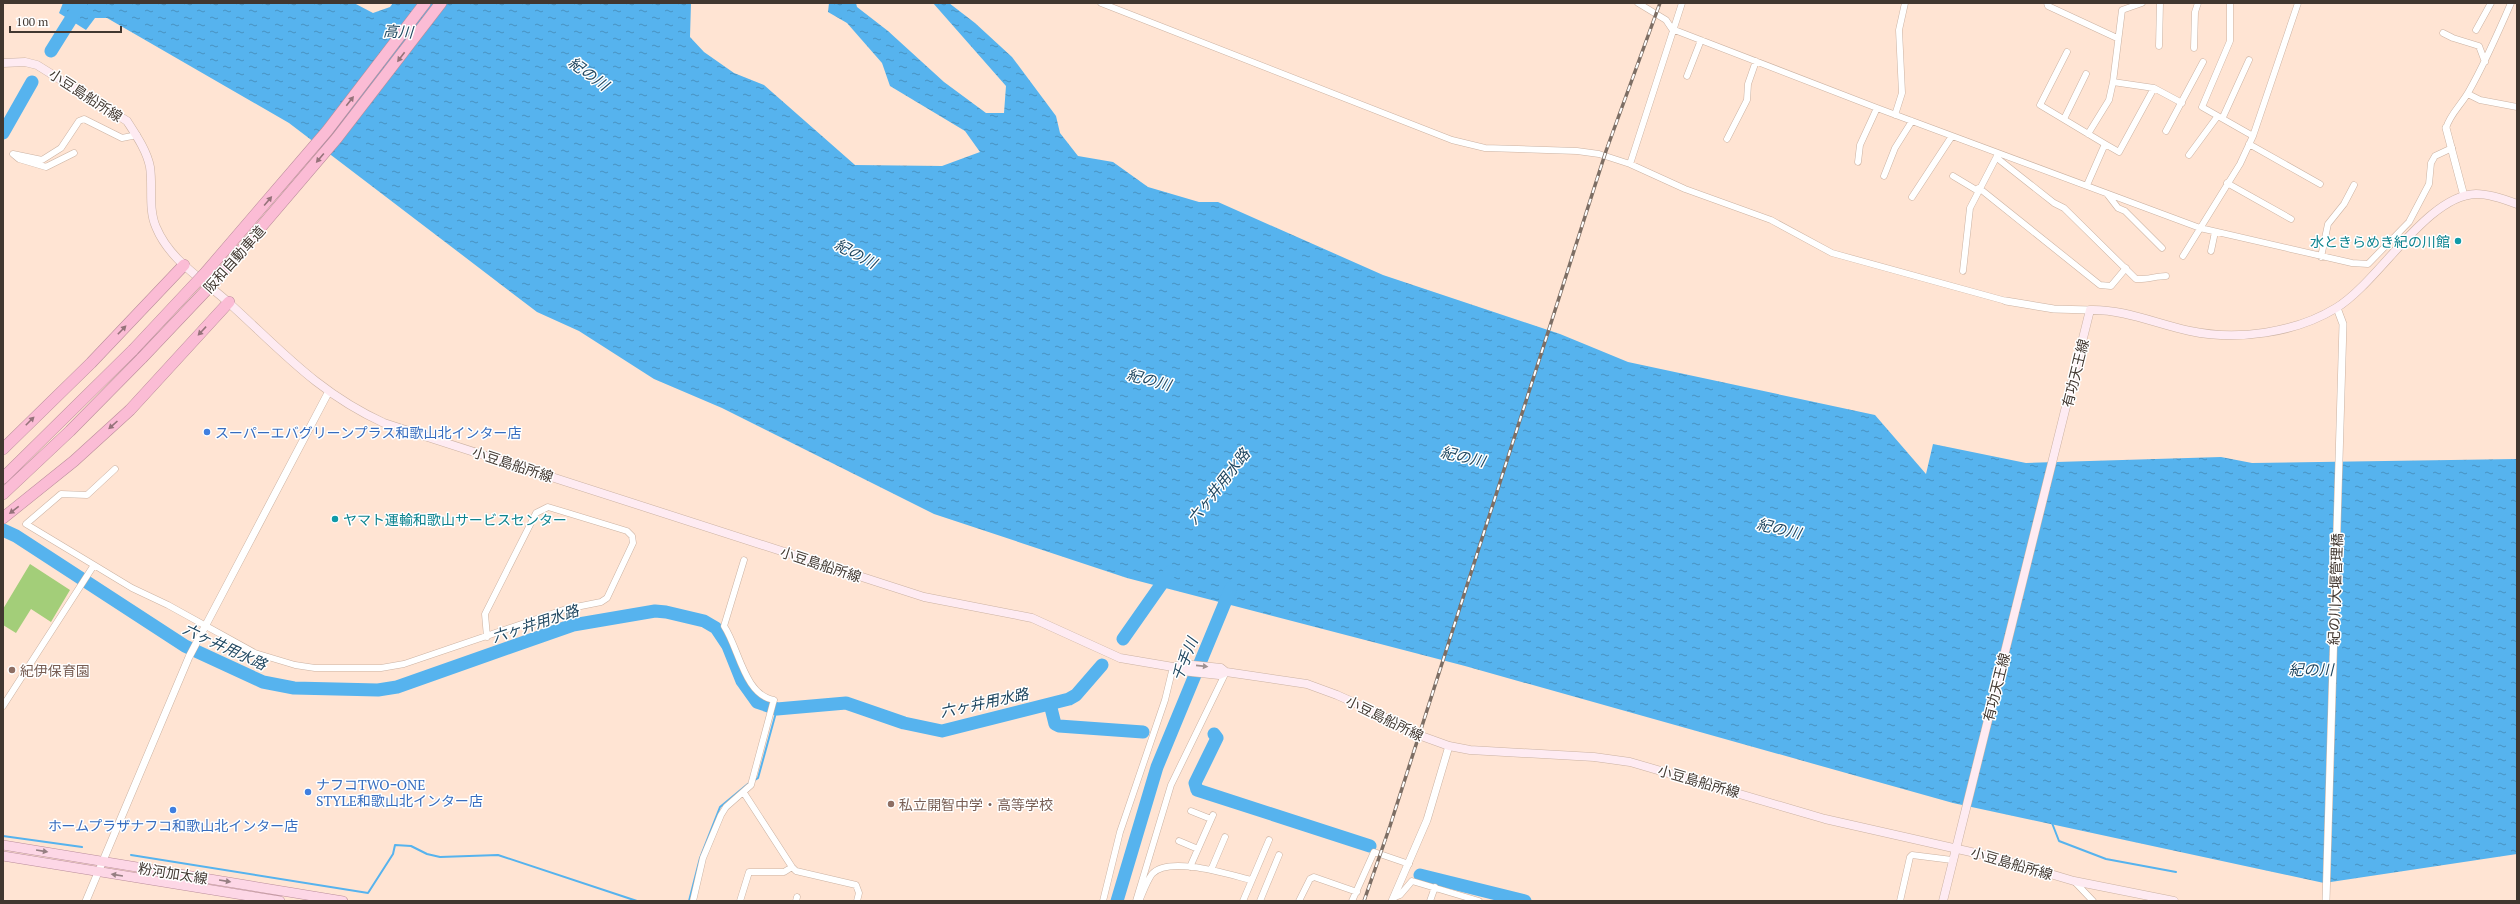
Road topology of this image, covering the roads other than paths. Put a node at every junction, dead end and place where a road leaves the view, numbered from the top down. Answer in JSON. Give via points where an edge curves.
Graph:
{"nodes":[{"id":1,"x":425,"y":3,"type":"edge"},
{"id":2,"x":441,"y":3,"type":"edge"},
{"id":3,"x":1101,"y":3,"type":"edge"},
{"id":4,"x":1638,"y":3,"type":"edge"},
{"id":5,"x":1682,"y":3,"type":"edge"},
{"id":6,"x":1905,"y":3,"type":"edge"},
{"id":7,"x":2047,"y":3,"type":"edge"},
{"id":8,"x":2142,"y":3,"type":"edge"},
{"id":9,"x":2160,"y":3,"type":"edge"},
{"id":10,"x":2198,"y":3,"type":"edge"},
{"id":11,"x":2230,"y":3,"type":"edge"},
{"id":12,"x":2298,"y":3,"type":"edge"},
{"id":13,"x":2491,"y":3,"type":"edge"},
{"id":14,"x":2510,"y":3,"type":"edge"},
{"id":15,"x":1672,"y":29,"type":"junction"},
{"id":16,"x":2476,"y":30,"type":"dead end"},
{"id":17,"x":2443,"y":32,"type":"dead end"},
{"id":18,"x":2117,"y":38,"type":"junction"},
{"id":19,"x":1701,"y":40,"type":"junction"},
{"id":20,"x":2159,"y":46,"type":"dead end"},
{"id":21,"x":2194,"y":48,"type":"dead end"},
{"id":22,"x":2067,"y":52,"type":"dead end"},
{"id":23,"x":2249,"y":60,"type":"dead end"},
{"id":24,"x":1756,"y":61,"type":"junction"},
{"id":25,"x":2203,"y":62,"type":"dead end"},
{"id":26,"x":2485,"y":62,"type":"junction"},
{"id":27,"x":3,"y":63,"type":"edge"},
{"id":28,"x":2086,"y":74,"type":"dead end"},
{"id":29,"x":1687,"y":76,"type":"dead end"},
{"id":30,"x":2113,"y":82,"type":"junction"},
{"id":31,"x":2154,"y":88,"type":"junction"},
{"id":32,"x":2468,"y":94,"type":"junction"},
{"id":33,"x":2182,"y":103,"type":"junction"},
{"id":34,"x":2517,"y":107,"type":"edge"},
{"id":35,"x":1877,"y":108,"type":"junction"},
{"id":36,"x":1895,"y":114,"type":"junction"},
{"id":37,"x":2220,"y":117,"type":"junction"},
{"id":38,"x":2064,"y":119,"type":"junction"},
{"id":39,"x":1912,"y":121,"type":"junction"},
{"id":40,"x":2446,"y":128,"type":"joint"},
{"id":41,"x":2166,"y":131,"type":"dead end"},
{"id":42,"x":2088,"y":134,"type":"junction"},
{"id":43,"x":137,"y":135,"type":"junction"},
{"id":44,"x":1952,"y":136,"type":"junction"},
{"id":45,"x":2254,"y":136,"type":"junction"},
{"id":46,"x":1727,"y":139,"type":"dead end"},
{"id":47,"x":2105,"y":144,"type":"junction"},
{"id":48,"x":2250,"y":144,"type":"junction"},
{"id":49,"x":2452,"y":148,"type":"junction"},
{"id":50,"x":74,"y":153,"type":"dead end"},
{"id":51,"x":1998,"y":155,"type":"junction"},
{"id":52,"x":2189,"y":155,"type":"dead end"},
{"id":53,"x":1858,"y":162,"type":"dead end"},
{"id":54,"x":1630,"y":164,"type":"junction"},
{"id":55,"x":1884,"y":176,"type":"dead end"},
{"id":56,"x":1954,"y":176,"type":"dead end"},
{"id":57,"x":2227,"y":183,"type":"junction"},
{"id":58,"x":2320,"y":184,"type":"dead end"},
{"id":59,"x":2087,"y":185,"type":"junction"},
{"id":60,"x":2354,"y":185,"type":"dead end"},
{"id":61,"x":1979,"y":190,"type":"junction"},
{"id":62,"x":2108,"y":195,"type":"junction"},
{"id":63,"x":2464,"y":196,"type":"junction"},
{"id":64,"x":1912,"y":197,"type":"dead end"},
{"id":65,"x":2517,"y":204,"type":"edge"},
{"id":66,"x":2291,"y":219,"type":"dead end"},
{"id":67,"x":2200,"y":228,"type":"junction"},
{"id":68,"x":2215,"y":232,"type":"junction"},
{"id":69,"x":2162,"y":248,"type":"dead end"},
{"id":70,"x":2211,"y":251,"type":"dead end"},
{"id":71,"x":2183,"y":256,"type":"dead end"},
{"id":72,"x":2321,"y":257,"type":"junction"},
{"id":73,"x":184,"y":265,"type":"junction"},
{"id":74,"x":2126,"y":268,"type":"junction"},
{"id":75,"x":1963,"y":271,"type":"dead end"},
{"id":76,"x":2166,"y":276,"type":"dead end"},
{"id":77,"x":2006,"y":301,"type":"joint"},
{"id":78,"x":229,"y":302,"type":"junction"},
{"id":79,"x":2337,"y":308,"type":"junction"},
{"id":80,"x":2090,"y":310,"type":"junction"},
{"id":81,"x":328,"y":393,"type":"junction"},
{"id":82,"x":3,"y":449,"type":"edge"},
{"id":83,"x":115,"y":469,"type":"dead end"},
{"id":84,"x":3,"y":478,"type":"edge"},
{"id":85,"x":3,"y":494,"type":"edge"},
{"id":86,"x":3,"y":518,"type":"edge"},
{"id":87,"x":744,"y":560,"type":"dead end"},
{"id":88,"x":94,"y":565,"type":"junction"},
{"id":89,"x":205,"y":627,"type":"junction"},
{"id":90,"x":487,"y":637,"type":"junction"},
{"id":91,"x":1173,"y":667,"type":"junction"},
{"id":92,"x":1222,"y":672,"type":"junction"},
{"id":93,"x":3,"y":706,"type":"edge"},
{"id":94,"x":1449,"y":746,"type":"junction"},
{"id":95,"x":744,"y":793,"type":"junction"},
{"id":96,"x":1191,"y":811,"type":"dead end"},
{"id":97,"x":1225,"y":837,"type":"dead end"},
{"id":98,"x":1269,"y":840,"type":"dead end"},
{"id":99,"x":1179,"y":841,"type":"dead end"},
{"id":100,"x":3,"y":845,"type":"edge"},
{"id":101,"x":1957,"y":846,"type":"junction"},
{"id":102,"x":1198,"y":849,"type":"junction"},
{"id":103,"x":1279,"y":855,"type":"dead end"},
{"id":104,"x":3,"y":856,"type":"edge"},
{"id":105,"x":1952,"y":860,"type":"junction"},
{"id":106,"x":102,"y":861,"type":"junction"},
{"id":107,"x":1409,"y":864,"type":"junction"},
{"id":108,"x":792,"y":867,"type":"junction"},
{"id":109,"x":1190,"y":867,"type":"junction"},
{"id":110,"x":1211,"y":870,"type":"junction"},
{"id":111,"x":98,"y":872,"type":"junction"},
{"id":112,"x":1251,"y":880,"type":"junction"},
{"id":113,"x":2074,"y":881,"type":"junction"},
{"id":114,"x":1435,"y":887,"type":"junction"},
{"id":115,"x":1357,"y":892,"type":"junction"},
{"id":116,"x":1394,"y":899,"type":"edge"},
{"id":117,"x":86,"y":901,"type":"edge"},
{"id":118,"x":280,"y":901,"type":"edge"},
{"id":119,"x":343,"y":901,"type":"edge"},
{"id":120,"x":692,"y":901,"type":"edge"},
{"id":121,"x":740,"y":901,"type":"edge"},
{"id":122,"x":857,"y":901,"type":"edge"},
{"id":123,"x":1103,"y":901,"type":"edge"},
{"id":124,"x":1137,"y":901,"type":"edge"},
{"id":125,"x":1243,"y":901,"type":"edge"},
{"id":126,"x":1260,"y":901,"type":"edge"},
{"id":127,"x":1299,"y":901,"type":"edge"},
{"id":128,"x":1352,"y":901,"type":"edge"},
{"id":129,"x":1430,"y":901,"type":"edge"},
{"id":130,"x":1479,"y":901,"type":"edge"},
{"id":131,"x":1900,"y":901,"type":"edge"},
{"id":132,"x":1943,"y":901,"type":"edge"},
{"id":133,"x":2093,"y":901,"type":"edge"},
{"id":134,"x":2174,"y":901,"type":"edge"},
{"id":135,"x":2326,"y":901,"type":"edge"}],
"edges":[{"from":84,"to":1,"type":"highway","name":"阪和自動車道","one_way":true,"bridge":true,"via":[[133,350],[206,272],[331,125]]},
{"from":2,"to":85,"type":"highway","name":"阪和自動車道","one_way":true,"bridge":true,"via":[[337,138],[215,281],[70,431]]},
{"from":3,"to":54,"type":"street","via":[[1452,140],[1485,148],[1577,150]]},
{"from":4,"to":15,"type":"street","via":[[1666,20]]},
{"from":5,"to":15,"type":"street"},
{"from":6,"to":36,"type":"street","via":[[1899,30],[1902,93]]},
{"from":7,"to":18,"type":"street","via":[[2048,6]]},
{"from":8,"to":18,"type":"street","via":[[2122,10]]},
{"from":9,"to":20,"type":"street"},
{"from":10,"to":21,"type":"street","via":[[2195,12]]},
{"from":11,"to":37,"type":"street","via":[[2230,41],[2202,107]]},
{"from":12,"to":45,"type":"street"},
{"from":13,"to":16,"type":"street"},
{"from":14,"to":26,"type":"street"},
{"from":15,"to":19,"type":"street"},
{"from":15,"to":54,"type":"street"},
{"from":17,"to":26,"type":"street","via":[[2479,46]]},
{"from":18,"to":30,"type":"street"},
{"from":19,"to":24,"type":"street"},
{"from":19,"to":29,"type":"street"},
{"from":22,"to":38,"type":"street","via":[[2040,105]]},
{"from":23,"to":37,"type":"street"},
{"from":24,"to":35,"type":"street"},
{"from":24,"to":46,"type":"street","via":[[1748,84],[1747,100]]},
{"from":25,"to":33,"type":"street"},
{"from":26,"to":32,"type":"street"},
{"from":27,"to":43,"type":"main road","name":"小豆島船所線","via":[[25,62],[38,65],[127,121]]},
{"from":28,"to":38,"type":"street"},
{"from":30,"to":31,"type":"street"},
{"from":30,"to":42,"type":"street","via":[[2109,100]]},
{"from":31,"to":33,"type":"street"},
{"from":31,"to":47,"type":"street","via":[[2119,152]]},
{"from":32,"to":34,"type":"street","via":[[2480,100]]},
{"from":32,"to":40,"type":"street","via":[[2448,121]]},
{"from":33,"to":41,"type":"street"},
{"from":35,"to":36,"type":"street"},
{"from":35,"to":53,"type":"street","via":[[1860,145]]},
{"from":36,"to":39,"type":"street"},
{"from":37,"to":45,"type":"street"},
{"from":37,"to":52,"type":"street"},
{"from":38,"to":42,"type":"street"},
{"from":39,"to":44,"type":"street"},
{"from":39,"to":55,"type":"street","via":[[1895,148]]},
{"from":40,"to":49,"type":"street"},
{"from":42,"to":47,"type":"street"},
{"from":43,"to":50,"type":"street","via":[[122,138],[84,119],[79,121],[61,148],[42,160],[12,154],[19,159],[46,167]]},
{"from":43,"to":73,"type":"main road","name":"小豆島船所線","via":[[150,166],[156,226],[172,254]]},
{"from":44,"to":51,"type":"street"},
{"from":44,"to":64,"type":"street"},
{"from":45,"to":48,"type":"street"},
{"from":47,"to":59,"type":"street"},
{"from":48,"to":57,"type":"street"},
{"from":48,"to":58,"type":"street"},
{"from":49,"to":63,"type":"street"},
{"from":49,"to":72,"type":"street","via":[[2435,156],[2431,163],[2429,184],[2409,222],[2368,264]]},
{"from":51,"to":59,"type":"street"},
{"from":51,"to":61,"type":"street"},
{"from":51,"to":74,"type":"street","via":[[2054,203],[2064,208]]},
{"from":54,"to":77,"type":"street","via":[[1685,189],[1771,220],[1832,253]]},
{"from":56,"to":61,"type":"street"},
{"from":57,"to":66,"type":"street"},
{"from":57,"to":67,"type":"street"},
{"from":59,"to":62,"type":"street"},
{"from":60,"to":72,"type":"street","via":[[2344,204],[2328,224]]},
{"from":61,"to":74,"type":"street","via":[[2100,285],[2111,286]]},
{"from":61,"to":75,"type":"street","via":[[1968,220]]},
{"from":62,"to":67,"type":"street"},
{"from":62,"to":69,"type":"street","via":[[2118,208],[2125,211]]},
{"from":63,"to":65,"type":"main road","via":[[2491,196]]},
{"from":63,"to":79,"type":"main road","via":[[2441,207]]},
{"from":67,"to":68,"type":"street"},
{"from":67,"to":71,"type":"street"},
{"from":68,"to":70,"type":"street"},
{"from":68,"to":72,"type":"street"},
{"from":73,"to":78,"type":"main road","name":"小豆島船所線"},
{"from":82,"to":73,"type":"highway","one_way":true},
{"from":74,"to":76,"type":"street","via":[[2136,279]]},
{"from":77,"to":80,"type":"street","via":[[2054,309]]},
{"from":78,"to":81,"type":"main road","name":"小豆島船所線","via":[[280,352]]},
{"from":78,"to":86,"type":"highway","one_way":true,"via":[[130,410],[74,461]]},
{"from":79,"to":80,"type":"main road","via":[[2301,325],[2223,334],[2189,331],[2116,312]]},
{"from":79,"to":135,"type":"street","name":"紀の川大堰管理橋","via":[[2343,324]]},
{"from":80,"to":101,"type":"main road","name":"有功天王線"},
{"from":81,"to":89,"type":"street"},
{"from":81,"to":91,"type":"main road","name":"小豆島船所線","via":[[346,405],[384,423],[662,514],[924,597],[1032,618],[1120,658]]},
{"from":83,"to":88,"type":"street","via":[[87,495],[61,494],[26,524]]},
{"from":87,"to":95,"type":"street","via":[[724,626],[732,637],[750,681],[761,696],[774,700],[751,785]]},
{"from":88,"to":89,"type":"street"},
{"from":88,"to":93,"type":"street"},
{"from":89,"to":90,"type":"street","via":[[274,660],[295,665],[348,669],[404,664]]},
{"from":89,"to":106,"type":"street","via":[[189,657]]},
{"from":90,"to":90,"type":"street","via":[[485,614],[536,513],[548,507],[628,531],[632,536],[633,543],[607,598],[601,602],[566,609]]},
{"from":91,"to":92,"type":"main road","name":"小豆島船所線"},
{"from":91,"to":123,"type":"street","via":[[1165,700],[1120,832]]},
{"from":92,"to":94,"type":"main road","name":"小豆島船所線","via":[[1307,684],[1369,709],[1413,733]]},
{"from":92,"to":124,"type":"street","via":[[1171,785]]},
{"from":94,"to":101,"type":"main road","name":"小豆島船所線","via":[[1470,750],[1594,757],[1630,762],[1825,820]]},
{"from":94,"to":107,"type":"street","via":[[1427,820]]},
{"from":95,"to":108,"type":"street"},
{"from":95,"to":120,"type":"street","via":[[721,815],[703,858]]},
{"from":96,"to":102,"type":"street","via":[[1212,817]]},
{"from":97,"to":110,"type":"street"},
{"from":98,"to":112,"type":"street"},
{"from":99,"to":102,"type":"street"},
{"from":100,"to":106,"type":"main road","name":"粉河加太線","one_way":true},
{"from":101,"to":105,"type":"main road","name":"有功天王線"},
{"from":101,"to":113,"type":"main road","name":"小豆島船所線"},
{"from":102,"to":109,"type":"street"},
{"from":103,"to":126,"type":"street"},
{"from":104,"to":111,"type":"main road","name":"粉河加太線"},
{"from":105,"to":131,"type":"street","via":[[1912,855]]},
{"from":105,"to":132,"type":"main road","name":"有功天王線"},
{"from":106,"to":111,"type":"street"},
{"from":106,"to":119,"type":"main road","name":"粉河加太線","one_way":true},
{"from":107,"to":115,"type":"street","via":[[1374,852]]},
{"from":107,"to":116,"type":"street"},
{"from":108,"to":121,"type":"street","via":[[784,872],[749,872]]},
{"from":108,"to":122,"type":"street","via":[[796,871],[856,886],[859,893]]},
{"from":109,"to":110,"type":"street"},
{"from":109,"to":124,"type":"street","via":[[1161,869],[1152,874]]},
{"from":110,"to":112,"type":"street"},
{"from":111,"to":117,"type":"street"},
{"from":118,"to":111,"type":"main road","name":"粉河加太線","one_way":true},
{"from":112,"to":125,"type":"street"},
{"from":113,"to":133,"type":"street"},
{"from":113,"to":134,"type":"main road","name":"小豆島船所線"},
{"from":114,"to":116,"type":"street","via":[[1412,881]]},
{"from":114,"to":129,"type":"street"},
{"from":114,"to":130,"type":"street"},
{"from":115,"to":127,"type":"street","via":[[1314,877],[1310,879]]},
{"from":115,"to":128,"type":"street"}]}
